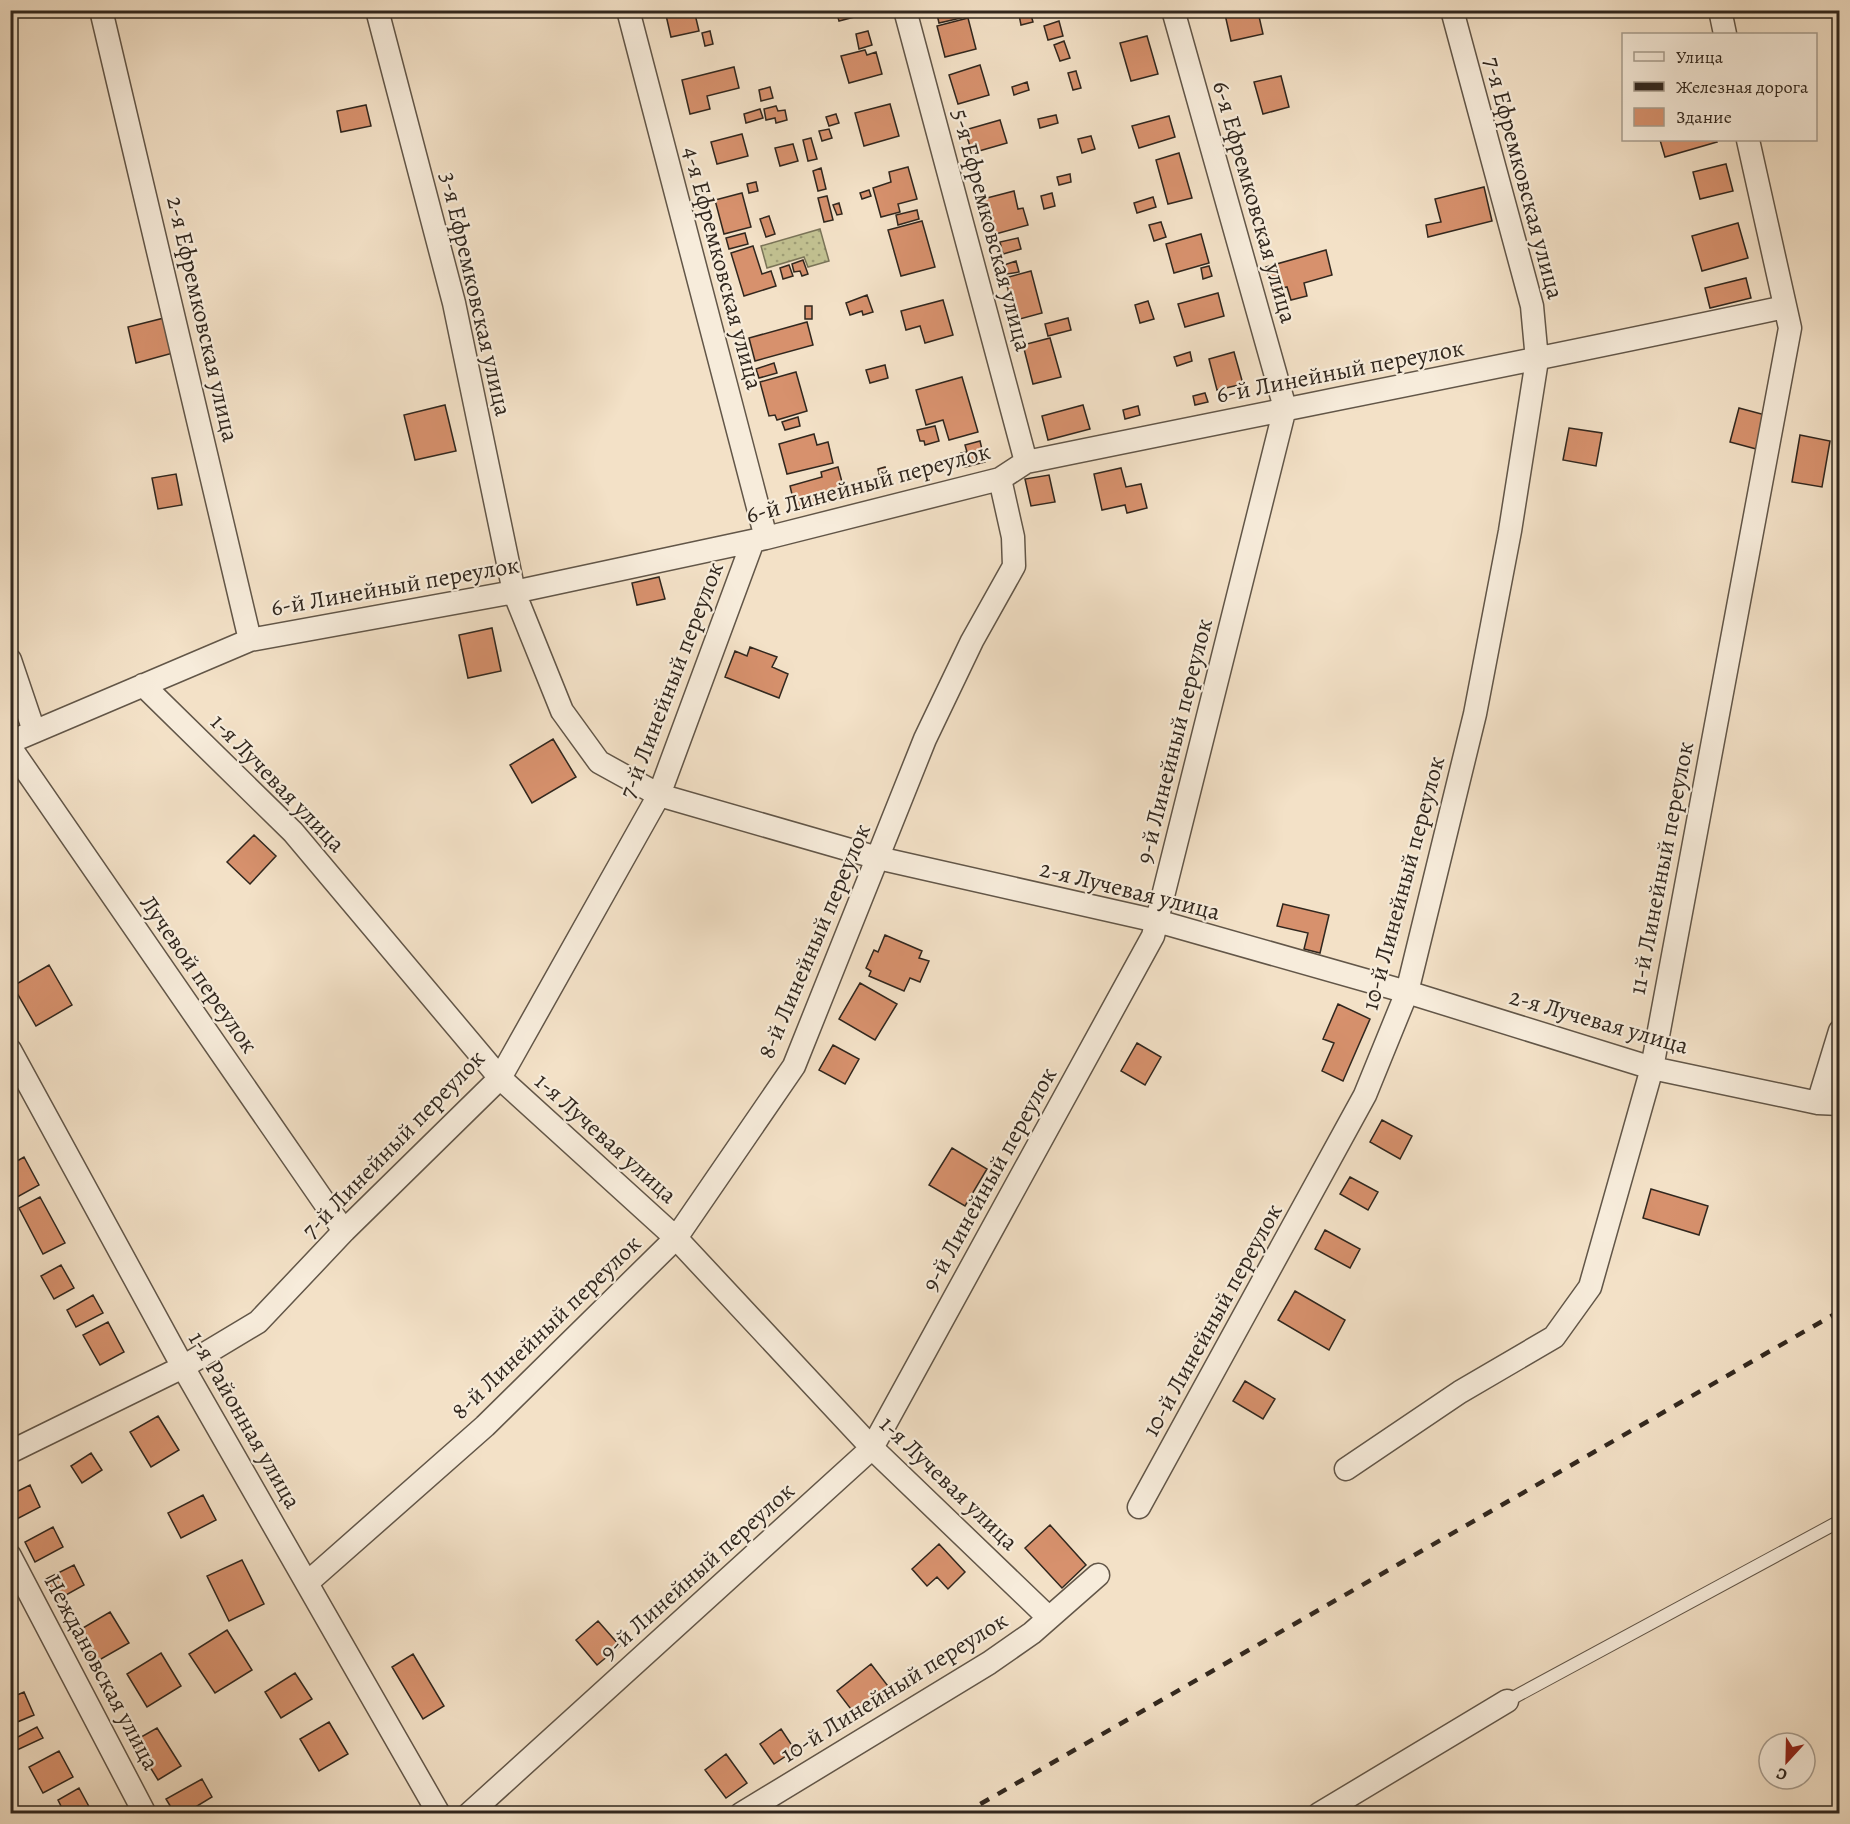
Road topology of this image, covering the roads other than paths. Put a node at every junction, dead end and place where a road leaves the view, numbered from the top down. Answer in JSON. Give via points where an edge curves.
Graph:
{"nodes":[{"id":1,"x":101,"y":10,"type":"edge"},
{"id":2,"x":377,"y":10,"type":"edge"},
{"id":3,"x":627,"y":10,"type":"edge"},
{"id":4,"x":905,"y":10,"type":"edge"},
{"id":5,"x":1173,"y":10,"type":"edge"},
{"id":6,"x":1452,"y":10,"type":"edge"},
{"id":7,"x":1720,"y":10,"type":"edge"},
{"id":8,"x":1725,"y":33,"type":"edge"},
{"id":9,"x":1748,"y":141,"type":"edge"},
{"id":10,"x":1787,"y":318,"type":"junction"},
{"id":11,"x":1537,"y":360,"type":"junction"},
{"id":12,"x":1285,"y":408,"type":"junction"},
{"id":13,"x":1026,"y":462,"type":"junction"},
{"id":14,"x":1000,"y":479,"type":"junction"},
{"id":15,"x":760,"y":540,"type":"junction"},
{"id":16,"x":514,"y":591,"type":"junction"},
{"id":17,"x":250,"y":640,"type":"junction"},
{"id":18,"x":10,"y":660,"type":"edge"},
{"id":19,"x":143,"y":685,"type":"junction"},
{"id":20,"x":34,"y":731,"type":"junction"},
{"id":21,"x":10,"y":742,"type":"edge"},
{"id":22,"x":10,"y":747,"type":"edge"},
{"id":23,"x":659,"y":795,"type":"junction"},
{"id":24,"x":878,"y":858,"type":"junction"},
{"id":25,"x":1157,"y":921,"type":"junction"},
{"id":26,"x":1407,"y":992,"type":"junction"},
{"id":27,"x":1839,"y":1031,"type":"edge"},
{"id":28,"x":10,"y":1050,"type":"edge"},
{"id":29,"x":1652,"y":1068,"type":"junction"},
{"id":30,"x":500,"y":1078,"type":"junction"},
{"id":31,"x":1829,"y":1103,"type":"edge"},
{"id":32,"x":344,"y":1231,"type":"junction"},
{"id":33,"x":675,"y":1238,"type":"junction"},
{"id":34,"x":183,"y":1367,"type":"junction"},
{"id":35,"x":872,"y":1448,"type":"junction"},
{"id":36,"x":10,"y":1452,"type":"edge"},
{"id":37,"x":1346,"y":1469,"type":"dead end"},
{"id":38,"x":1139,"y":1507,"type":"dead end"},
{"id":39,"x":1839,"y":1521,"type":"edge"},
{"id":40,"x":10,"y":1556,"type":"edge"},
{"id":41,"x":1098,"y":1575,"type":"dead end"},
{"id":42,"x":307,"y":1583,"type":"junction"},
{"id":43,"x":1048,"y":1617,"type":"junction"},
{"id":44,"x":1507,"y":1701,"type":"joint"},
{"id":45,"x":145,"y":1814,"type":"edge"},
{"id":46,"x":439,"y":1814,"type":"edge"},
{"id":47,"x":469,"y":1814,"type":"edge"},
{"id":48,"x":741,"y":1814,"type":"edge"},
{"id":49,"x":1319,"y":1814,"type":"edge"}],
"edges":[{"from":1,"to":17,"type":"street","name":"2-я Ефремковская улица"},
{"from":2,"to":16,"type":"street","name":"3-я Ефремковская улица","via":[[454,303]]},
{"from":3,"to":15,"type":"street","name":"4-я Ефремковская улица"},
{"from":4,"to":13,"type":"street","name":"5-я Ефремковская улица"},
{"from":5,"to":12,"type":"street","name":"6-я Ефремковская улица"},
{"from":6,"to":11,"type":"street","name":"7-я Ефремковская улица","via":[[1532,306]]},
{"from":7,"to":8,"type":"street"},
{"from":9,"to":10,"type":"street"},
{"from":10,"to":11,"type":"street","name":"6-й Линейный переулок"},
{"from":10,"to":29,"type":"street","name":"11-й Линейный переулок"},
{"from":11,"to":12,"type":"street","name":"6-й Линейный переулок"},
{"from":11,"to":26,"type":"street","name":"10-й Линейный переулок","via":[[1475,714]]},
{"from":12,"to":13,"type":"street","name":"6-й Линейный переулок"},
{"from":12,"to":25,"type":"street","name":"9-й Линейный переулок"},
{"from":13,"to":14,"type":"street","name":"6-й Линейный переулок"},
{"from":14,"to":15,"type":"street","name":"6-й Линейный переулок"},
{"from":14,"to":24,"type":"street","name":"8-й Линейный переулок","via":[[1013,537],[1014,566],[972,641],[925,739]]},
{"from":15,"to":16,"type":"street","name":"6-й Линейный переулок"},
{"from":15,"to":23,"type":"street","name":"7-й Линейный переулок"},
{"from":16,"to":17,"type":"street","name":"6-й Линейный переулок"},
{"from":16,"to":23,"type":"street","name":"2-я Лучевая улица","via":[[562,711],[599,762]]},
{"from":17,"to":19,"type":"street","name":"6-й Линейный переулок"},
{"from":18,"to":20,"type":"street"},
{"from":19,"to":20,"type":"street","name":"6-й Линейный переулок"},
{"from":19,"to":30,"type":"street","name":"1-я Лучевая улица","via":[[293,832]]},
{"from":20,"to":21,"type":"street","name":"6-й Линейный переулок"},
{"from":22,"to":32,"type":"street","name":"Лучевой переулок"},
{"from":23,"to":24,"type":"street","name":"2-я Лучевая улица"},
{"from":23,"to":30,"type":"street","name":"7-й Линейный переулок"},
{"from":24,"to":25,"type":"street","name":"2-я Лучевая улица"},
{"from":24,"to":33,"type":"street","name":"8-й Линейный переулок","via":[[794,1066]]},
{"from":25,"to":26,"type":"street","name":"2-я Лучевая улица"},
{"from":25,"to":35,"type":"street","name":"9-й Линейный переулок","via":[[1153,936]]},
{"from":26,"to":29,"type":"street","name":"2-я Лучевая улица"},
{"from":26,"to":38,"type":"street","name":"10-й Линейный переулок","via":[[1365,1095]]},
{"from":27,"to":31,"type":"street"},
{"from":28,"to":34,"type":"street","name":"1-я Районная улица"},
{"from":29,"to":31,"type":"street","name":"2-я Лучевая улица"},
{"from":29,"to":37,"type":"street","name":"11-й Линейный переулок","via":[[1590,1287],[1554,1337],[1460,1392]]},
{"from":30,"to":32,"type":"street","name":"7-й Линейный переулок"},
{"from":30,"to":33,"type":"street","name":"1-я Лучевая улица"},
{"from":32,"to":34,"type":"street","name":"7-й Линейный переулок","via":[[258,1322]]},
{"from":33,"to":35,"type":"street","name":"1-я Лучевая улица"},
{"from":33,"to":42,"type":"street","name":"8-й Линейный переулок","via":[[485,1426]]},
{"from":34,"to":36,"type":"street","name":"7-й Линейный переулок"},
{"from":34,"to":42,"type":"street","name":"1-я Районная улица"},
{"from":35,"to":43,"type":"street","name":"1-я Лучевая улица"},
{"from":35,"to":47,"type":"street","name":"9-й Линейный переулок"},
{"from":39,"to":44,"type":"lane"},
{"from":40,"to":45,"type":"street","name":"Неждановская улица"},
{"from":41,"to":43,"type":"street","name":"10-й Линейный переулок"},
{"from":42,"to":46,"type":"street","name":"1-я Районная улица"},
{"from":43,"to":48,"type":"street","name":"10-й Линейный переулок","via":[[989,1663]]},
{"from":44,"to":49,"type":"street"}]}
